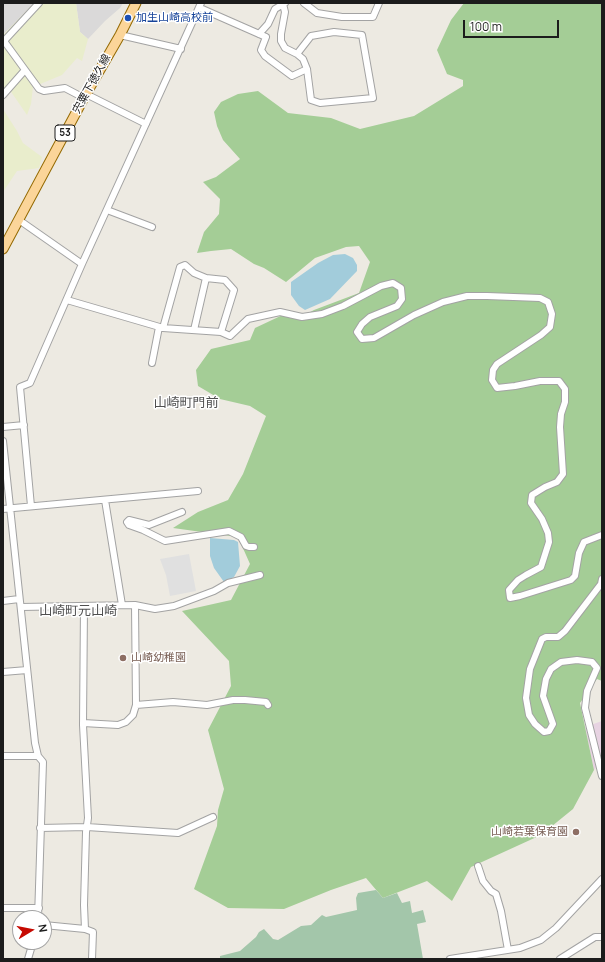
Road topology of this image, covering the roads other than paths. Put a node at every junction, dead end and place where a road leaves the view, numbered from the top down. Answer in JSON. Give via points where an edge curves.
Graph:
{"nodes":[{"id":1,"x":40,"y":3,"type":"edge"},
{"id":2,"x":136,"y":3,"type":"edge"},
{"id":3,"x":284,"y":3,"type":"edge"},
{"id":4,"x":304,"y":3,"type":"edge"},
{"id":5,"x":379,"y":3,"type":"edge"},
{"id":6,"x":201,"y":5,"type":"edge"},
{"id":7,"x":120,"y":34,"type":"junction"},
{"id":8,"x":259,"y":34,"type":"junction"},
{"id":9,"x":3,"y":41,"type":"edge"},
{"id":10,"x":180,"y":49,"type":"junction"},
{"id":11,"x":297,"y":54,"type":"junction"},
{"id":12,"x":307,"y":69,"type":"junction"},
{"id":13,"x":25,"y":70,"type":"junction"},
{"id":14,"x":3,"y":95,"type":"edge"},
{"id":15,"x":85,"y":96,"type":"junction"},
{"id":16,"x":146,"y":124,"type":"junction"},
{"id":17,"x":107,"y":210,"type":"junction"},
{"id":18,"x":19,"y":220,"type":"junction"},
{"id":19,"x":152,"y":227,"type":"dead end"},
{"id":20,"x":3,"y":249,"type":"edge"},
{"id":21,"x":82,"y":264,"type":"junction"},
{"id":22,"x":206,"y":278,"type":"junction"},
{"id":23,"x":67,"y":300,"type":"junction"},
{"id":24,"x":161,"y":327,"type":"junction"},
{"id":25,"x":194,"y":330,"type":"junction"},
{"id":26,"x":221,"y":332,"type":"junction"},
{"id":27,"x":152,"y":364,"type":"dead end"},
{"id":28,"x":24,"y":425,"type":"junction"},
{"id":29,"x":3,"y":427,"type":"edge"},
{"id":30,"x":3,"y":442,"type":"edge"},
{"id":31,"x":198,"y":491,"type":"dead end"},
{"id":32,"x":105,"y":500,"type":"junction"},
{"id":33,"x":31,"y":506,"type":"junction"},
{"id":34,"x":11,"y":508,"type":"junction"},
{"id":35,"x":3,"y":509,"type":"edge"},
{"id":36,"x":182,"y":512,"type":"dead end"},
{"id":37,"x":602,"y":535,"type":"edge"},
{"id":38,"x":254,"y":547,"type":"dead end"},
{"id":39,"x":260,"y":575,"type":"dead end"},
{"id":40,"x":602,"y":579,"type":"edge"},
{"id":41,"x":19,"y":599,"type":"junction"},
{"id":42,"x":3,"y":601,"type":"edge"},
{"id":43,"x":122,"y":605,"type":"junction"},
{"id":44,"x":135,"y":605,"type":"junction"},
{"id":45,"x":84,"y":606,"type":"junction"},
{"id":46,"x":21,"y":607,"type":"junction"},
{"id":47,"x":27,"y":670,"type":"junction"},
{"id":48,"x":3,"y":672,"type":"edge"},
{"id":49,"x":136,"y":705,"type":"junction"},
{"id":50,"x":268,"y":705,"type":"dead end"},
{"id":51,"x":83,"y":723,"type":"junction"},
{"id":52,"x":3,"y":756,"type":"edge"},
{"id":53,"x":38,"y":756,"type":"junction"},
{"id":54,"x":602,"y":776,"type":"edge"},
{"id":55,"x":213,"y":817,"type":"dead end"},
{"id":56,"x":87,"y":827,"type":"junction"},
{"id":57,"x":40,"y":828,"type":"junction"},
{"id":58,"x":478,"y":866,"type":"dead end"},
{"id":59,"x":602,"y":879,"type":"edge"},
{"id":60,"x":3,"y":908,"type":"edge"},
{"id":61,"x":39,"y":908,"type":"joint"},
{"id":62,"x":52,"y":926,"type":"edge"},
{"id":63,"x":85,"y":929,"type":"junction"},
{"id":64,"x":602,"y":937,"type":"edge"},
{"id":65,"x":508,"y":950,"type":"junction"},
{"id":66,"x":92,"y":959,"type":"edge"},
{"id":67,"x":450,"y":959,"type":"edge"},
{"id":68,"x":560,"y":959,"type":"edge"}],
"edges":[{"from":1,"to":9,"type":"street"},
{"from":2,"to":7,"type":"main road","name":"宍粟下徳久線","number":"53"},
{"from":3,"to":8,"type":"street","via":[[275,9],[268,24]]},
{"from":3,"to":11,"type":"street","via":[[281,41],[285,48]]},
{"from":4,"to":5,"type":"street","via":[[317,13],[342,18],[373,17]]},
{"from":6,"to":8,"type":"street"},
{"from":6,"to":10,"type":"street"},
{"from":7,"to":10,"type":"street"},
{"from":7,"to":15,"type":"main road","name":"宍粟下徳久線","number":"53"},
{"from":8,"to":12,"type":"street","via":[[266,37],[261,50],[264,56],[292,76]]},
{"from":9,"to":13,"type":"street"},
{"from":10,"to":16,"type":"street"},
{"from":11,"to":12,"type":"street","via":[[303,59]]},
{"from":11,"to":12,"type":"street","via":[[311,36],[334,32],[362,35],[373,98],[320,103],[311,100]]},
{"from":13,"to":14,"type":"street"},
{"from":13,"to":15,"type":"street","via":[[39,89],[44,91],[65,88]]},
{"from":15,"to":16,"type":"street"},
{"from":15,"to":18,"type":"main road","name":"宍粟下徳久線","number":"53"},
{"from":16,"to":17,"type":"street"},
{"from":17,"to":19,"type":"street"},
{"from":17,"to":21,"type":"street"},
{"from":18,"to":20,"type":"main road","name":"宍粟下徳久線","number":"53"},
{"from":18,"to":21,"type":"street"},
{"from":21,"to":23,"type":"street"},
{"from":22,"to":24,"type":"street","via":[[194,273],[185,265],[180,267]]},
{"from":22,"to":25,"type":"street"},
{"from":22,"to":26,"type":"street","via":[[225,280],[234,290]]},
{"from":23,"to":24,"type":"street"},
{"from":23,"to":28,"type":"street","via":[[30,383],[20,387]]},
{"from":24,"to":25,"type":"street"},
{"from":24,"to":27,"type":"street"},
{"from":25,"to":26,"type":"street"},
{"from":26,"to":37,"type":"street","via":[[230,336],[248,319],[280,312],[302,317],[322,314],[380,286],[393,283],[401,288],[402,299],[397,306],[370,317],[362,324],[357,332],[362,339],[374,338],[414,315],[443,302],[467,296],[540,298],[548,302],[552,314],[550,327],[497,364],[493,370],[492,380],[497,388],[540,380],[559,381],[565,390],[560,427],[563,474],[557,482],[532,495],[531,503],[542,519],[549,542],[542,568],[518,580],[508,590],[510,598],[571,580],[575,576],[578,553],[584,542]]},
{"from":28,"to":29,"type":"street"},
{"from":28,"to":33,"type":"street"},
{"from":30,"to":34,"type":"street"},
{"from":31,"to":32,"type":"street"},
{"from":32,"to":33,"type":"street"},
{"from":32,"to":43,"type":"street"},
{"from":33,"to":34,"type":"street"},
{"from":34,"to":35,"type":"street"},
{"from":34,"to":41,"type":"street"},
{"from":36,"to":38,"type":"street","via":[[149,525],[129,520],[128,522],[166,541],[229,531],[241,537],[246,546]]},
{"from":39,"to":44,"type":"street","via":[[228,583],[174,606],[155,609]]},
{"from":40,"to":54,"type":"street","via":[[601,584],[566,631],[558,637],[542,639],[530,669],[526,698],[529,715],[535,724],[544,732],[549,731],[553,724],[543,696],[551,669],[561,662],[592,662],[597,668],[587,691],[585,708]]},
{"from":41,"to":42,"type":"street"},
{"from":41,"to":46,"type":"street"},
{"from":43,"to":44,"type":"street"},
{"from":43,"to":45,"type":"street"},
{"from":44,"to":49,"type":"street"},
{"from":45,"to":46,"type":"street"},
{"from":45,"to":51,"type":"street"},
{"from":46,"to":47,"type":"street"},
{"from":47,"to":48,"type":"street"},
{"from":47,"to":53,"type":"street"},
{"from":49,"to":50,"type":"street","via":[[173,702],[207,705],[232,700],[266,702]]},
{"from":49,"to":51,"type":"street","via":[[133,715],[118,725]]},
{"from":51,"to":56,"type":"street"},
{"from":52,"to":53,"type":"street"},
{"from":53,"to":57,"type":"street","via":[[43,762]]},
{"from":55,"to":56,"type":"street","via":[[178,833]]},
{"from":56,"to":57,"type":"street"},
{"from":56,"to":63,"type":"street"},
{"from":57,"to":61,"type":"street"},
{"from":58,"to":65,"type":"street","via":[[483,881],[496,894]]},
{"from":59,"to":65,"type":"street","via":[[556,928],[541,940]]},
{"from":60,"to":61,"type":"street"},
{"from":62,"to":63,"type":"street"},
{"from":63,"to":66,"type":"street","via":[[93,932]]},
{"from":64,"to":68,"type":"street","via":[[595,937]]},
{"from":65,"to":67,"type":"street"}]}
